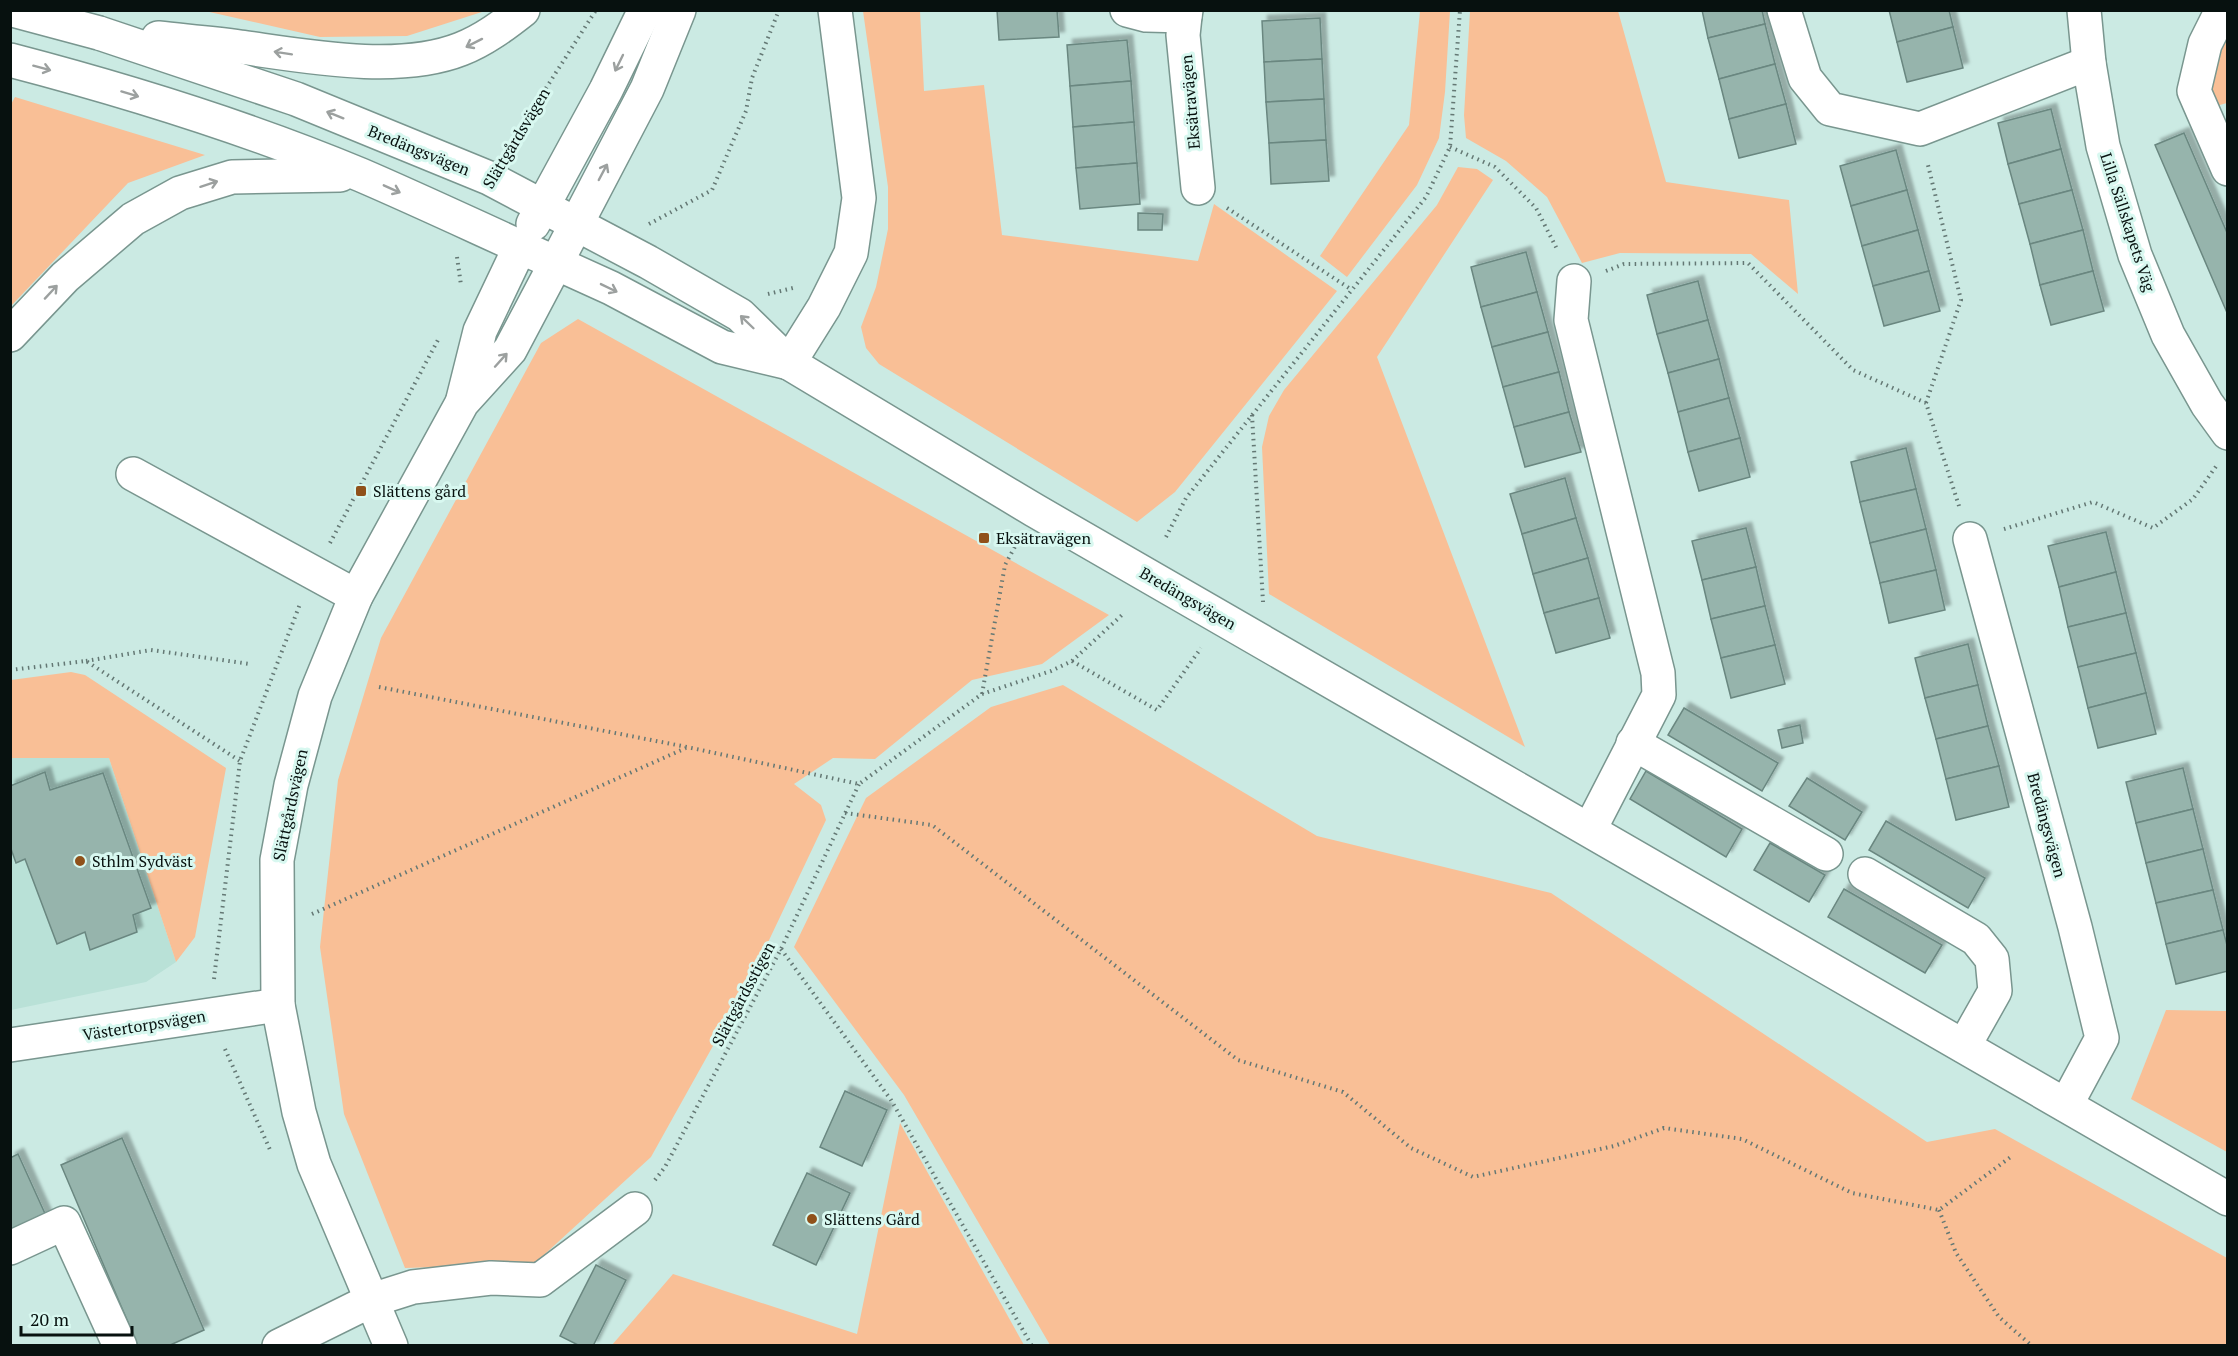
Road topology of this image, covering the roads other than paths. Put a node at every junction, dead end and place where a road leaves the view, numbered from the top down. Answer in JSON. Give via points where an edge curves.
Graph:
{"nodes":[{"id":1,"x":15,"y":10,"type":"edge"},
{"id":2,"x":523,"y":10,"type":"edge"},
{"id":3,"x":645,"y":10,"type":"edge"},
{"id":4,"x":679,"y":10,"type":"edge"},
{"id":5,"x":835,"y":10,"type":"edge"},
{"id":6,"x":1127,"y":10,"type":"edge"},
{"id":7,"x":1784,"y":10,"type":"edge"},
{"id":8,"x":2084,"y":10,"type":"edge"},
{"id":9,"x":2222,"y":10,"type":"edge"},
{"id":10,"x":1185,"y":13,"type":"edge"},
{"id":11,"x":10,"y":23,"type":"edge"},
{"id":12,"x":99,"y":33,"type":"junction"},
{"id":13,"x":10,"y":60,"type":"edge"},
{"id":14,"x":2089,"y":63,"type":"junction"},
{"id":15,"x":2228,"y":170,"type":"edge"},
{"id":16,"x":359,"y":175,"type":"junction"},
{"id":17,"x":1198,"y":188,"type":"road end"},
{"id":18,"x":542,"y":206,"type":"junction"},
{"id":19,"x":576,"y":224,"type":"junction"},
{"id":20,"x":520,"y":247,"type":"junction"},
{"id":21,"x":556,"y":263,"type":"junction"},
{"id":22,"x":1574,"y":281,"type":"road end"},
{"id":23,"x":10,"y":335,"type":"edge"},
{"id":24,"x":789,"y":363,"type":"junction"},
{"id":25,"x":462,"y":403,"type":"junction"},
{"id":26,"x":2224,"y":447,"type":"edge"},
{"id":27,"x":133,"y":474,"type":"dead end"},
{"id":28,"x":1970,"y":540,"type":"road end"},
{"id":29,"x":356,"y":596,"type":"junction"},
{"id":30,"x":1633,"y":743,"type":"junction"},
{"id":31,"x":1590,"y":829,"type":"junction"},
{"id":32,"x":1826,"y":854,"type":"dead end"},
{"id":33,"x":1865,"y":874,"type":"dead end"},
{"id":34,"x":278,"y":1005,"type":"junction"},
{"id":35,"x":10,"y":1045,"type":"edge"},
{"id":36,"x":1964,"y":1046,"type":"junction"},
{"id":37,"x":2066,"y":1105,"type":"junction"},
{"id":38,"x":2228,"y":1199,"type":"edge"},
{"id":39,"x":636,"y":1209,"type":"road end"},
{"id":40,"x":10,"y":1248,"type":"edge"},
{"id":41,"x":372,"y":1300,"type":"junction"},
{"id":42,"x":120,"y":1346,"type":"edge"},
{"id":43,"x":279,"y":1346,"type":"edge"},
{"id":44,"x":391,"y":1346,"type":"edge"}],
"edges":[{"from":1,"to":11,"type":"street"},
{"from":1,"to":12,"type":"street","name":"Bredängsvägen","bridge":true},
{"from":2,"to":12,"type":"street","one_way":true,"via":[[495,32],[460,50],[391,62],[300,56]]},
{"from":3,"to":18,"type":"street","name":"Slättgårdsvägen","one_way":true},
{"from":19,"to":4,"type":"street","name":"Slättgårdsvägen","one_way":true,"via":[[647,89]]},
{"from":5,"to":24,"type":"street","via":[[859,198],[851,253]]},
{"from":6,"to":10,"type":"street","name":"Eksätravägen","via":[[1146,15]]},
{"from":7,"to":14,"type":"street","via":[[1805,78],[1830,109],[1920,129]]},
{"from":8,"to":14,"type":"street","name":"Lilla Sällskapets Väg"},
{"from":9,"to":15,"type":"street","via":[[2205,44],[2194,91]]},
{"from":10,"to":17,"type":"street","name":"Eksätravägen","via":[[1183,35]]},
{"from":18,"to":12,"type":"street","name":"Bredängsvägen","one_way":true,"via":[[489,178],[296,99]]},
{"from":13,"to":16,"type":"street","name":"Bredängsvägen","one_way":true,"via":[[219,122]]},
{"from":14,"to":26,"type":"street","name":"Lilla Sällskapets Väg","via":[[2103,146],[2135,255],[2168,335],[2207,404]]},
{"from":16,"to":20,"type":"street","name":"Bredängsvägen","one_way":true},
{"from":23,"to":16,"type":"street","one_way":true,"via":[[65,277],[133,219],[180,193],[232,177]]},
{"from":18,"to":19,"type":"street","name":"Bredängsvägen"},
{"from":18,"to":20,"type":"street","name":"Slättgårdsvägen"},
{"from":19,"to":21,"type":"street","name":"Slättgårdsvägen"},
{"from":24,"to":19,"type":"street","name":"Bredängsvägen","one_way":true,"via":[[740,315]]},
{"from":20,"to":21,"type":"street","name":"Bredängsvägen"},
{"from":20,"to":25,"type":"street","name":"Slättgårdsvägen","via":[[480,331]]},
{"from":21,"to":24,"type":"street","name":"Bredängsvägen","one_way":true,"via":[[722,347]]},
{"from":25,"to":21,"type":"street","name":"Slättgårdsvägen","one_way":true,"via":[[510,350]]},
{"from":22,"to":30,"type":"street","via":[[1571,320],[1658,673],[1659,696]]},
{"from":24,"to":31,"type":"street","name":"Bredängsvägen","via":[[1034,510]]},
{"from":25,"to":29,"type":"street","name":"Slättgårdsvägen"},
{"from":27,"to":29,"type":"street"},
{"from":28,"to":37,"type":"street","name":"Bredängsvägen","via":[[2102,1038]]},
{"from":29,"to":34,"type":"street","name":"Slättgårdsvägen","via":[[315,696],[291,785],[277,860]]},
{"from":30,"to":31,"type":"street"},
{"from":30,"to":32,"type":"street"},
{"from":31,"to":36,"type":"street","name":"Bredängsvägen"},
{"from":33,"to":36,"type":"street","via":[[1976,939],[1992,959],[1995,991]]},
{"from":34,"to":35,"type":"street","name":"Västertorpsvägen"},
{"from":34,"to":41,"type":"street","name":"Slättgårdsvägen","via":[[299,1112],[314,1164]]},
{"from":36,"to":37,"type":"street","name":"Bredängsvägen"},
{"from":37,"to":38,"type":"street","name":"Bredängsvägen"},
{"from":39,"to":41,"type":"street","via":[[540,1280],[491,1278],[413,1287]]},
{"from":40,"to":42,"type":"street","via":[[64,1223]]},
{"from":41,"to":43,"type":"street"},
{"from":41,"to":44,"type":"street","name":"Slättgårdsvägen"}]}
